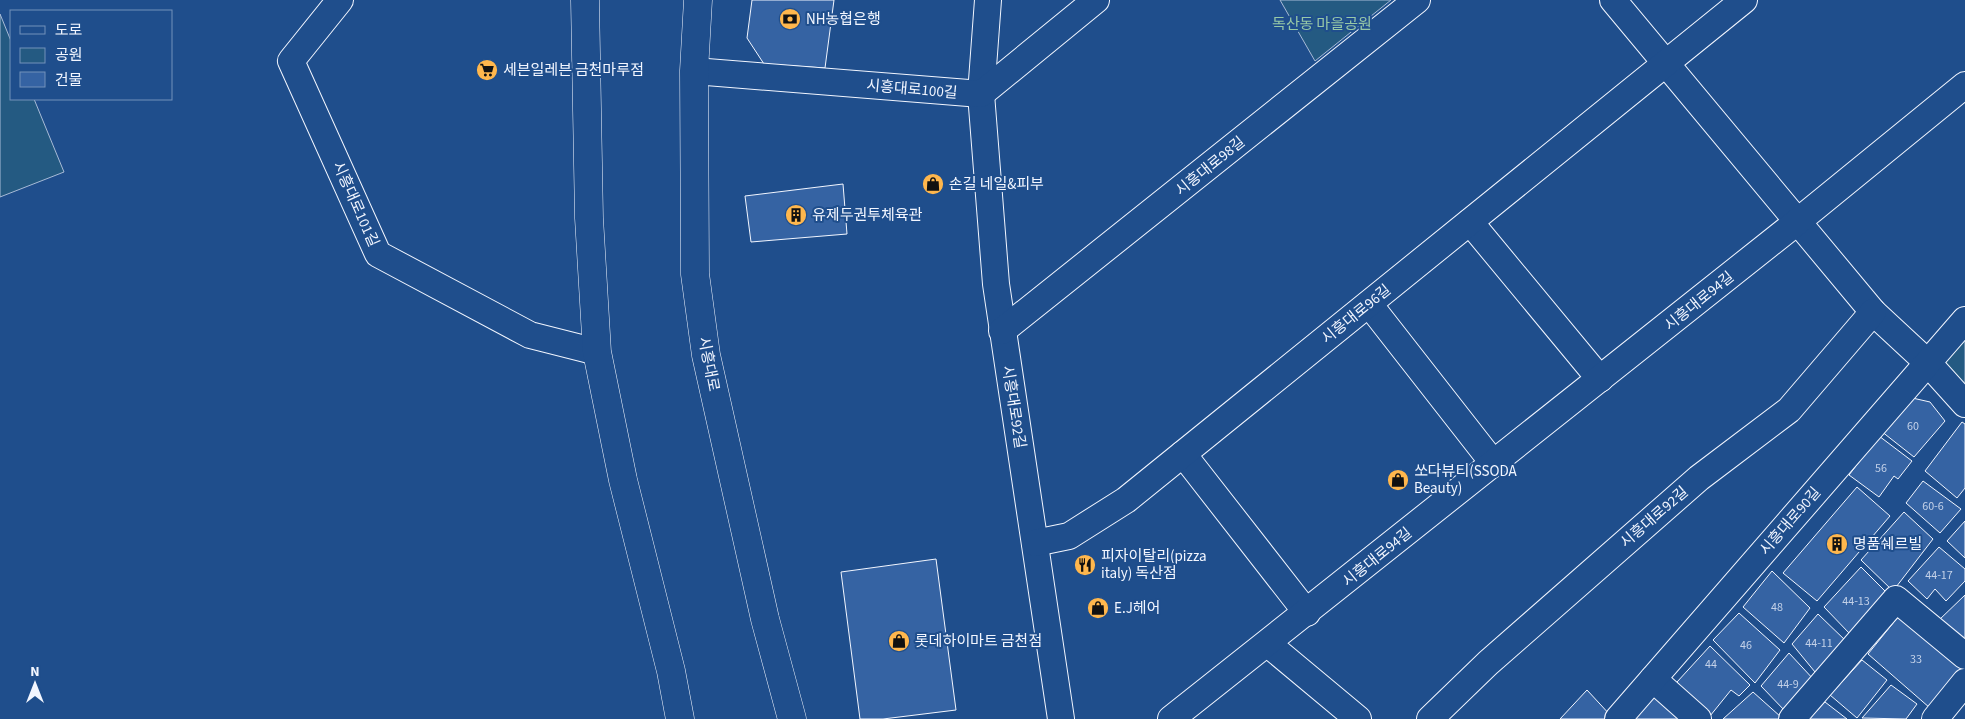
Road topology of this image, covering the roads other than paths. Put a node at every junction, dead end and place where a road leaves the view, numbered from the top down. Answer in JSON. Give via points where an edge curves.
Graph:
{"nodes":[{"id":1,"x":340,"y":0,"type":"edge"},
{"id":2,"x":585,"y":0,"type":"edge"},
{"id":3,"x":698,"y":0,"type":"edge"},
{"id":4,"x":988,"y":0,"type":"edge"},
{"id":5,"x":1096,"y":0,"type":"edge"},
{"id":6,"x":1417,"y":0,"type":"edge"},
{"id":7,"x":1613,"y":0,"type":"edge"},
{"id":8,"x":1744,"y":0,"type":"edge"},
{"id":9,"x":1666,"y":64,"type":"junction"},
{"id":10,"x":694,"y":71,"type":"junction"},
{"id":11,"x":1965,"y":84,"type":"edge"},
{"id":12,"x":981,"y":94,"type":"junction"},
{"id":13,"x":1470,"y":222,"type":"junction"},
{"id":14,"x":1797,"y":222,"type":"junction"},
{"id":15,"x":1369,"y":304,"type":"junction"},
{"id":16,"x":1873,"y":312,"type":"junction"},
{"id":17,"x":1965,"y":320,"type":"edge"},
{"id":18,"x":1002,"y":331,"type":"junction"},
{"id":19,"x":597,"y":352,"type":"junction"},
{"id":20,"x":1928,"y":363,"type":"junction"},
{"id":21,"x":1600,"y":379,"type":"junction"},
{"id":22,"x":1965,"y":404,"type":"edge"},
{"id":23,"x":1183,"y":454,"type":"junction"},
{"id":24,"x":1494,"y":464,"type":"junction"},
{"id":25,"x":1036,"y":543,"type":"junction"},
{"id":26,"x":1307,"y":613,"type":"junction"},
{"id":27,"x":1268,"y":644,"type":"junction"},
{"id":28,"x":1965,"y":656,"type":"edge"},
{"id":29,"x":1653,"y":679,"type":"junction"},
{"id":30,"x":1965,"y":682,"type":"edge"},
{"id":31,"x":680,"y":719,"type":"edge"},
{"id":32,"x":792,"y":719,"type":"edge"},
{"id":33,"x":1061,"y":719,"type":"edge"},
{"id":34,"x":1171,"y":719,"type":"edge"},
{"id":35,"x":1358,"y":719,"type":"edge"},
{"id":36,"x":1430,"y":719,"type":"edge"},
{"id":37,"x":1618,"y":719,"type":"edge"},
{"id":38,"x":1698,"y":719,"type":"edge"},
{"id":39,"x":1792,"y":719,"type":"edge"},
{"id":40,"x":1934,"y":719,"type":"edge"}],
"edges":[{"from":1,"to":19,"type":"street","name":"시흥대로101길","via":[[291,61],[378,254],[530,334]]},
{"from":2,"to":19,"type":"main road","via":[[589,218]]},
{"from":3,"to":10,"type":"main road","name":"시흥대로"},
{"from":4,"to":12,"type":"street","name":"시흥대로92길"},
{"from":5,"to":12,"type":"street"},
{"from":6,"to":18,"type":"street","name":"시흥대로98길"},
{"from":7,"to":9,"type":"street"},
{"from":8,"to":9,"type":"street","name":"시흥대로96길"},
{"from":9,"to":13,"type":"street","name":"시흥대로96길"},
{"from":9,"to":14,"type":"street"},
{"from":10,"to":12,"type":"street","name":"시흥대로100길"},
{"from":10,"to":32,"type":"main road","name":"시흥대로","via":[[695,274],[706,355],[765,619]]},
{"from":11,"to":14,"type":"street","name":"시흥대로94길"},
{"from":12,"to":18,"type":"street","name":"시흥대로92길"},
{"from":13,"to":15,"type":"street","name":"시흥대로96길"},
{"from":13,"to":21,"type":"street"},
{"from":14,"to":16,"type":"street"},
{"from":14,"to":21,"type":"street","name":"시흥대로94길"},
{"from":15,"to":23,"type":"street","name":"시흥대로96길"},
{"from":15,"to":24,"type":"street"},
{"from":16,"to":20,"type":"street"},
{"from":16,"to":36,"type":"street","name":"시흥대로92길","via":[[1789,410],[1699,478],[1488,663]]},
{"from":17,"to":20,"type":"street","name":"시흥대로90길"},
{"from":18,"to":25,"type":"street","name":"시흥대로92길"},
{"from":19,"to":31,"type":"main road"},
{"from":20,"to":22,"type":"street"},
{"from":20,"to":29,"type":"street","name":"시흥대로90길"},
{"from":21,"to":24,"type":"street","name":"시흥대로94길"},
{"from":23,"to":25,"type":"street","name":"시흥대로96길","via":[[1126,500],[1069,536]]},
{"from":23,"to":26,"type":"street"},
{"from":24,"to":26,"type":"street","name":"시흥대로94길"},
{"from":25,"to":33,"type":"street","name":"시흥대로92길"},
{"from":26,"to":27,"type":"street","name":"시흥대로94길"},
{"from":27,"to":34,"type":"street","name":"시흥대로94길"},
{"from":27,"to":35,"type":"street"},
{"from":28,"to":39,"type":"street","via":[[1896,599]]},
{"from":29,"to":37,"type":"street","name":"시흥대로90길"},
{"from":29,"to":38,"type":"street"},
{"from":30,"to":40,"type":"street"}]}
